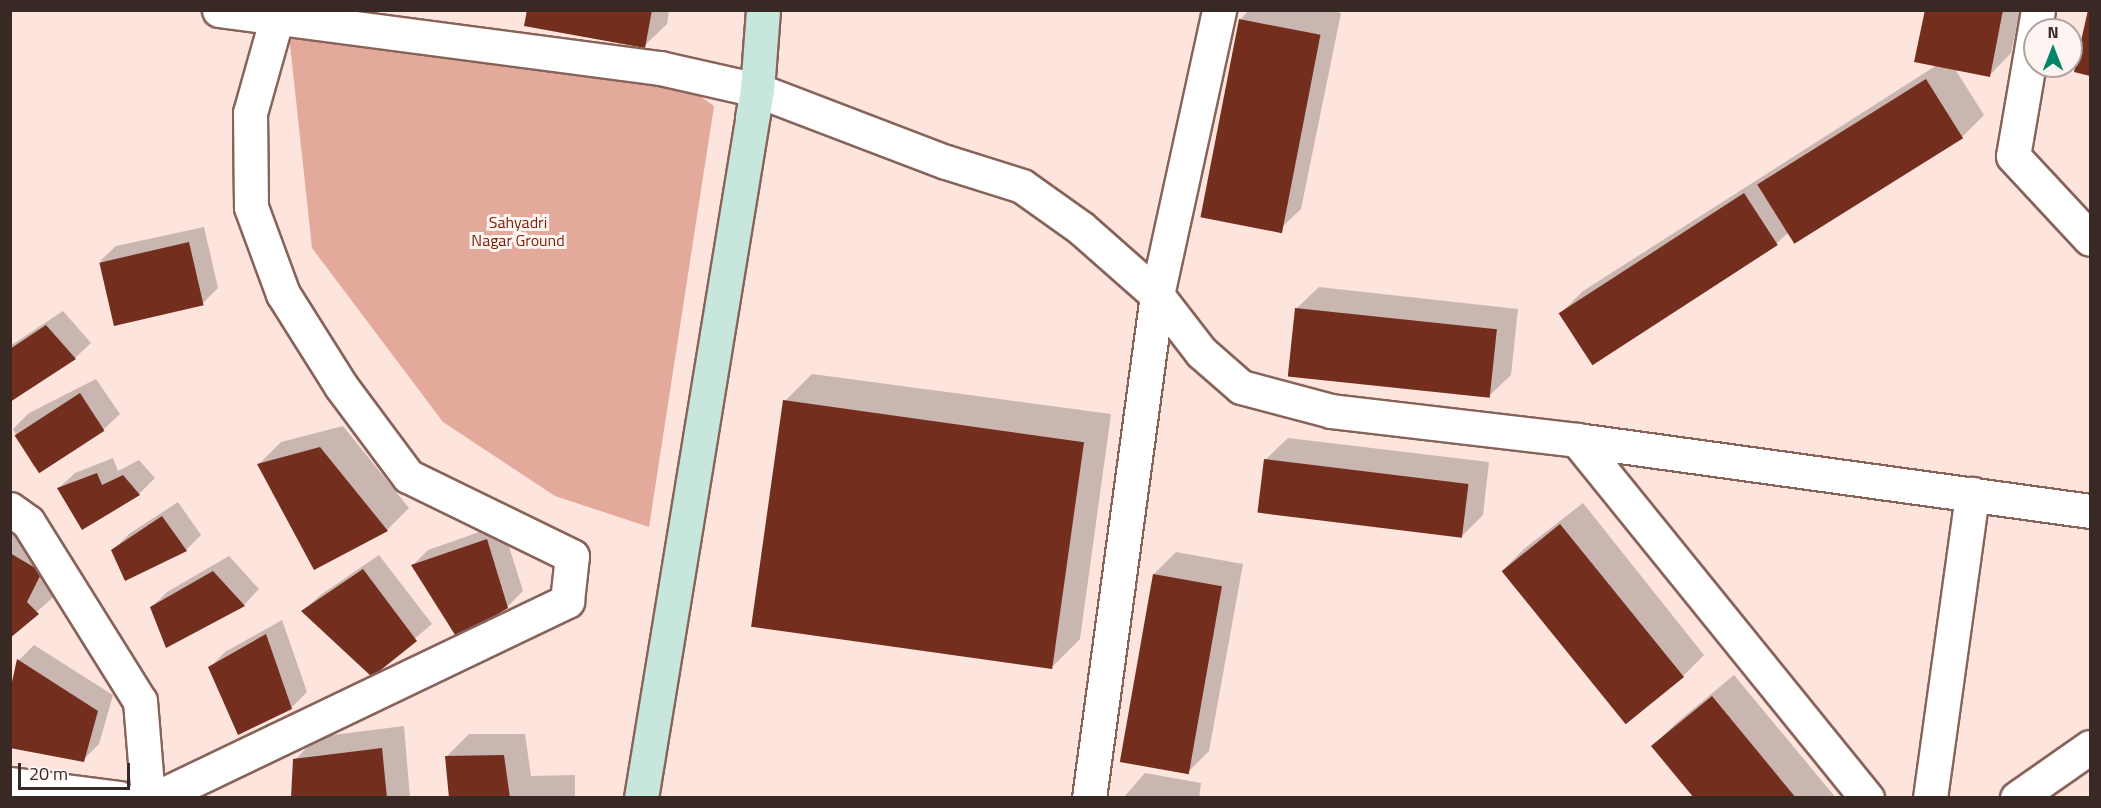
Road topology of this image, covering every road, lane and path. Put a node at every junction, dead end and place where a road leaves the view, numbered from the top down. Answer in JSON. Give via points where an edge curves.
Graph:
{"nodes":[{"id":1,"x":219,"y":10,"type":"edge"},
{"id":2,"x":763,"y":10,"type":"edge"},
{"id":3,"x":1219,"y":10,"type":"edge"},
{"id":4,"x":2038,"y":10,"type":"edge"},
{"id":5,"x":278,"y":14,"type":"edge"},
{"id":6,"x":753,"y":114,"type":"junction"},
{"id":7,"x":743,"y":173,"type":"joint"},
{"id":8,"x":2091,"y":239,"type":"edge"},
{"id":9,"x":1157,"y":296,"type":"junction"},
{"id":10,"x":1577,"y":440,"type":"junction"},
{"id":11,"x":1972,"y":494,"type":"junction"},
{"id":12,"x":10,"y":509,"type":"edge"},
{"id":13,"x":2091,"y":511,"type":"edge"},
{"id":14,"x":2091,"y":747,"type":"edge"},
{"id":15,"x":10,"y":784,"type":"edge"},
{"id":16,"x":119,"y":798,"type":"edge"},
{"id":17,"x":148,"y":798,"type":"edge"},
{"id":18,"x":156,"y":798,"type":"edge"},
{"id":19,"x":641,"y":798,"type":"edge"},
{"id":20,"x":1089,"y":798,"type":"edge"},
{"id":21,"x":1867,"y":798,"type":"edge"},
{"id":22,"x":1930,"y":798,"type":"edge"},
{"id":23,"x":2017,"y":798,"type":"edge"}],
"edges":[{"from":1,"to":5,"type":"street"},
{"from":2,"to":6,"type":"main road"},
{"from":3,"to":9,"type":"street"},
{"from":4,"to":8,"type":"street","via":[[2013,156]]},
{"from":5,"to":6,"type":"street","via":[[660,68]]},
{"from":5,"to":18,"type":"street","via":[[250,113],[251,207],[283,294],[341,386],[408,476],[572,556],[567,601]]},
{"from":6,"to":7,"type":"street"},
{"from":6,"to":9,"type":"street","via":[[946,162],[1022,186],[1081,228]]},
{"from":7,"to":19,"type":"main road"},
{"from":9,"to":10,"type":"street","via":[[1201,352],[1241,387],[1331,411]]},
{"from":9,"to":20,"type":"street"},
{"from":10,"to":11,"type":"street"},
{"from":10,"to":21,"type":"street"},
{"from":11,"to":13,"type":"street"},
{"from":11,"to":22,"type":"street"},
{"from":12,"to":17,"type":"street","via":[[28,522],[140,701]]},
{"from":14,"to":23,"type":"street"},
{"from":15,"to":16,"type":"street"}]}
